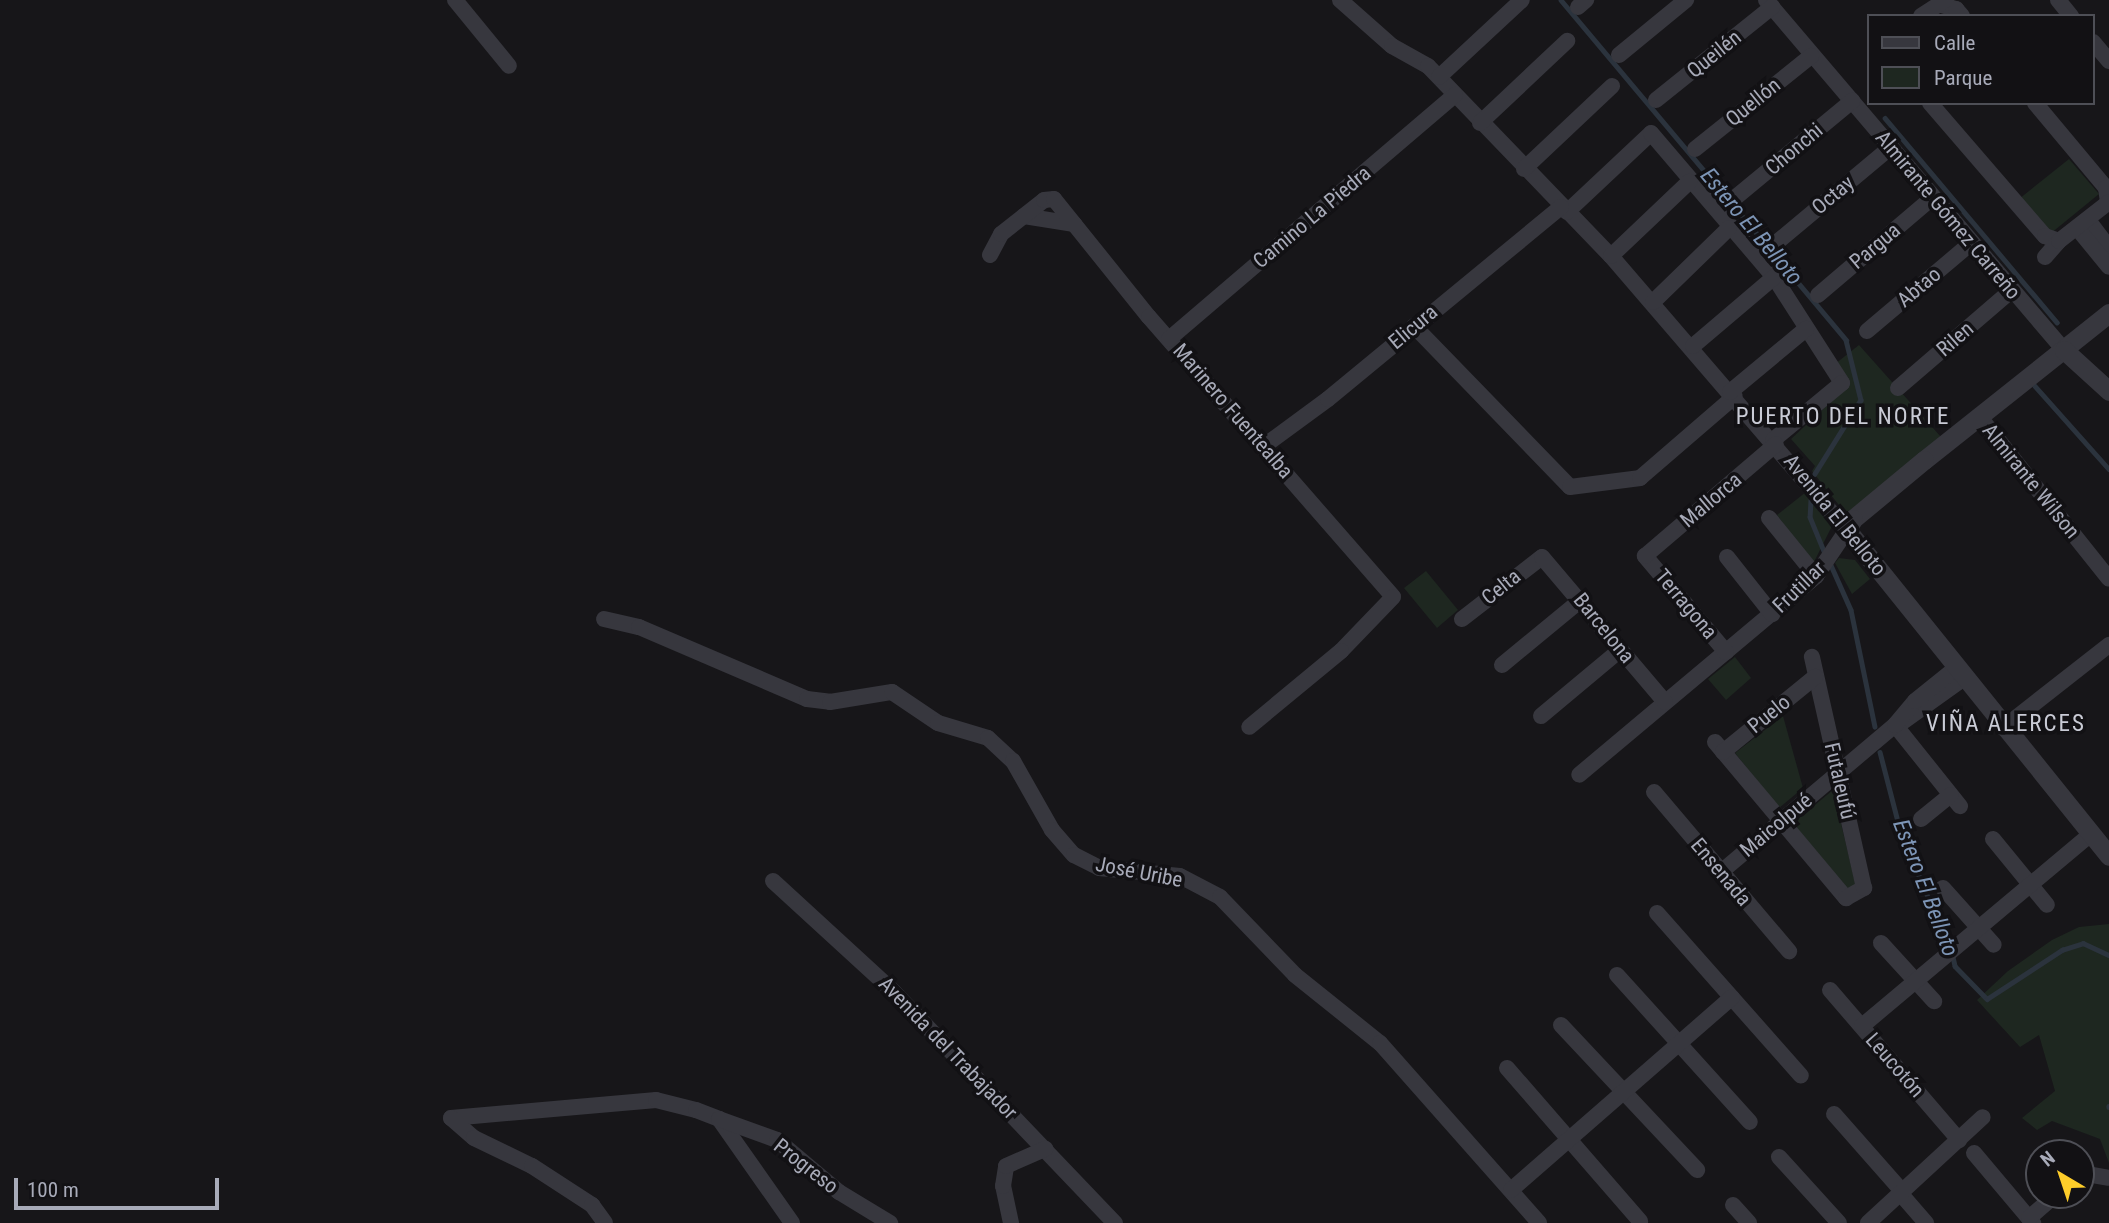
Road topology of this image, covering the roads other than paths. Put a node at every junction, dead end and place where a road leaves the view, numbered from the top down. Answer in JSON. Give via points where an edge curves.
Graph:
{"nodes":[{"id":1,"x":455,"y":0,"type":"edge"},
{"id":2,"x":1340,"y":0,"type":"edge"},
{"id":3,"x":1522,"y":0,"type":"edge"},
{"id":4,"x":1686,"y":0,"type":"edge"},
{"id":5,"x":2058,"y":0,"type":"edge"},
{"id":6,"x":1943,"y":2,"type":"edge"},
{"id":7,"x":1769,"y":4,"type":"edge"},
{"id":8,"x":1923,"y":14,"type":"edge"},
{"id":9,"x":1960,"y":14,"type":"edge"},
{"id":10,"x":2069,"y":14,"type":"edge"},
{"id":11,"x":1567,"y":41,"type":"dead end"},
{"id":12,"x":2095,"y":44,"type":"edge"},
{"id":13,"x":1619,"y":55,"type":"dead end"},
{"id":14,"x":1811,"y":56,"type":"junction"},
{"id":15,"x":2109,"y":61,"type":"edge"},
{"id":16,"x":509,"y":66,"type":"dead end"},
{"id":17,"x":1433,"y":72,"type":"junction"},
{"id":18,"x":1612,"y":86,"type":"dead end"},
{"id":19,"x":1455,"y":96,"type":"junction"},
{"id":20,"x":1656,"y":100,"type":"dead end"},
{"id":21,"x":1852,"y":101,"type":"junction"},
{"id":22,"x":1932,"y":105,"type":"edge"},
{"id":23,"x":2037,"y":105,"type":"edge"},
{"id":24,"x":1480,"y":123,"type":"junction"},
{"id":25,"x":1891,"y":147,"type":"junction"},
{"id":26,"x":1695,"y":149,"type":"dead end"},
{"id":27,"x":1524,"y":169,"type":"junction"},
{"id":28,"x":1689,"y":182,"type":"junction"},
{"id":29,"x":1736,"y":197,"type":"dead end"},
{"id":30,"x":1932,"y":198,"type":"junction"},
{"id":31,"x":2108,"y":202,"type":"edge"},
{"id":32,"x":1564,"y":210,"type":"junction"},
{"id":33,"x":2082,"y":224,"type":"junction"},
{"id":34,"x":1729,"y":228,"type":"junction"},
{"id":35,"x":2059,"y":241,"type":"junction"},
{"id":36,"x":1776,"y":243,"type":"dead end"},
{"id":37,"x":1971,"y":243,"type":"junction"},
{"id":38,"x":2109,"y":248,"type":"edge"},
{"id":39,"x":990,"y":255,"type":"dead end"},
{"id":40,"x":1611,"y":256,"type":"junction"},
{"id":41,"x":2045,"y":257,"type":"dead end"},
{"id":42,"x":2109,"y":267,"type":"edge"},
{"id":43,"x":1774,"y":276,"type":"junction"},
{"id":44,"x":2012,"y":290,"type":"junction"},
{"id":45,"x":1818,"y":295,"type":"dead end"},
{"id":46,"x":1653,"y":302,"type":"junction"},
{"id":47,"x":2109,"y":313,"type":"edge"},
{"id":48,"x":1414,"y":326,"type":"junction"},
{"id":49,"x":1806,"y":330,"type":"junction"},
{"id":50,"x":1867,"y":331,"type":"dead end"},
{"id":51,"x":1169,"y":339,"type":"junction"},
{"id":52,"x":1693,"y":346,"type":"junction"},
{"id":53,"x":2064,"y":349,"type":"junction"},
{"id":54,"x":1898,"y":388,"type":"dead end"},
{"id":55,"x":2109,"y":391,"type":"edge"},
{"id":56,"x":1733,"y":394,"type":"junction"},
{"id":57,"x":1979,"y":416,"type":"junction"},
{"id":58,"x":1775,"y":442,"type":"junction"},
{"id":59,"x":1264,"y":446,"type":"junction"},
{"id":60,"x":1769,"y":518,"type":"dead end"},
{"id":61,"x":1847,"y":530,"type":"junction"},
{"id":62,"x":1541,"y":556,"type":"joint"},
{"id":63,"x":1645,"y":556,"type":"joint"},
{"id":64,"x":1727,"y":557,"type":"dead end"},
{"id":65,"x":1824,"y":566,"type":"junction"},
{"id":66,"x":2109,"y":579,"type":"edge"},
{"id":67,"x":1581,"y":599,"type":"junction"},
{"id":68,"x":1772,"y":614,"type":"junction"},
{"id":69,"x":604,"y":619,"type":"dead end"},
{"id":70,"x":1462,"y":619,"type":"dead end"},
{"id":71,"x":2109,"y":645,"type":"edge"},
{"id":72,"x":1621,"y":649,"type":"junction"},
{"id":73,"x":1726,"y":652,"type":"junction"},
{"id":74,"x":1812,"y":657,"type":"dead end"},
{"id":75,"x":1502,"y":665,"type":"dead end"},
{"id":76,"x":1960,"y":673,"type":"junction"},
{"id":77,"x":1815,"y":677,"type":"junction"},
{"id":78,"x":1665,"y":702,"type":"junction"},
{"id":79,"x":1541,"y":716,"type":"dead end"},
{"id":80,"x":1895,"y":725,"type":"junction"},
{"id":81,"x":1249,"y":727,"type":"dead end"},
{"id":82,"x":2003,"y":727,"type":"junction"},
{"id":83,"x":1838,"y":773,"type":"junction"},
{"id":84,"x":1579,"y":775,"type":"dead end"},
{"id":85,"x":1654,"y":792,"type":"dead end"},
{"id":86,"x":1921,"y":819,"type":"dead end"},
{"id":87,"x":1780,"y":822,"type":"junction"},
{"id":88,"x":2091,"y":834,"type":"junction"},
{"id":89,"x":1993,"y":839,"type":"dead end"},
{"id":90,"x":2109,"y":856,"type":"edge"},
{"id":91,"x":1721,"y":872,"type":"junction"},
{"id":92,"x":773,"y":881,"type":"dead end"},
{"id":93,"x":2030,"y":885,"type":"junction"},
{"id":94,"x":1943,"y":888,"type":"dead end"},
{"id":95,"x":2047,"y":905,"type":"dead end"},
{"id":96,"x":1657,"y":912,"type":"dead end"},
{"id":97,"x":1977,"y":927,"type":"junction"},
{"id":98,"x":1881,"y":943,"type":"dead end"},
{"id":99,"x":1994,"y":945,"type":"dead end"},
{"id":100,"x":1789,"y":951,"type":"dead end"},
{"id":101,"x":1617,"y":975,"type":"dead end"},
{"id":102,"x":1916,"y":981,"type":"junction"},
{"id":103,"x":1830,"y":990,"type":"dead end"},
{"id":104,"x":1732,"y":997,"type":"junction"},
{"id":105,"x":1934,"y":1001,"type":"dead end"},
{"id":106,"x":1561,"y":1025,"type":"dead end"},
{"id":107,"x":1862,"y":1026,"type":"junction"},
{"id":108,"x":1678,"y":1043,"type":"junction"},
{"id":109,"x":1507,"y":1068,"type":"dead end"},
{"id":110,"x":1801,"y":1076,"type":"dead end"},
{"id":111,"x":1623,"y":1090,"type":"junction"},
{"id":112,"x":1834,"y":1114,"type":"dead end"},
{"id":113,"x":1983,"y":1117,"type":"dead end"},
{"id":114,"x":719,"y":1119,"type":"junction"},
{"id":115,"x":1750,"y":1122,"type":"dead end"},
{"id":116,"x":1568,"y":1137,"type":"junction"},
{"id":117,"x":1959,"y":1140,"type":"junction"},
{"id":118,"x":1045,"y":1149,"type":"junction"},
{"id":119,"x":1974,"y":1153,"type":"dead end"},
{"id":120,"x":1779,"y":1157,"type":"dead end"},
{"id":121,"x":1697,"y":1170,"type":"dead end"},
{"id":122,"x":1511,"y":1190,"type":"junction"},
{"id":123,"x":1901,"y":1192,"type":"junction"},
{"id":124,"x":1733,"y":1205,"type":"dead end"},
{"id":125,"x":2031,"y":1220,"type":"edge"},
{"id":126,"x":1640,"y":1221,"type":"dead end"},
{"id":127,"x":605,"y":1223,"type":"edge"},
{"id":128,"x":792,"y":1223,"type":"edge"},
{"id":129,"x":890,"y":1223,"type":"edge"},
{"id":130,"x":1011,"y":1223,"type":"edge"},
{"id":131,"x":1115,"y":1223,"type":"edge"},
{"id":132,"x":1539,"y":1223,"type":"edge"},
{"id":133,"x":1749,"y":1223,"type":"edge"},
{"id":134,"x":1839,"y":1223,"type":"edge"},
{"id":135,"x":1868,"y":1223,"type":"edge"},
{"id":136,"x":1926,"y":1223,"type":"edge"}],
"edges":[{"from":1,"to":16,"type":"street"},
{"from":2,"to":17,"type":"street","via":[[1392,46]]},
{"from":3,"to":17,"type":"street"},
{"from":4,"to":13,"type":"street"},
{"from":5,"to":10,"type":"street"},
{"from":6,"to":8,"type":"street"},
{"from":6,"to":9,"type":"street"},
{"from":7,"to":14,"type":"street","name":"Almirante Gómez Carreño"},
{"from":7,"to":20,"type":"street","name":"Queilén"},
{"from":11,"to":24,"type":"street"},
{"from":12,"to":15,"type":"street"},
{"from":14,"to":21,"type":"street","name":"Almirante Gómez Carreño"},
{"from":14,"to":26,"type":"street","name":"Quellón"},
{"from":17,"to":19,"type":"street","name":"Avenida El Belloto"},
{"from":18,"to":27,"type":"street"},
{"from":19,"to":24,"type":"street","name":"Avenida El Belloto"},
{"from":19,"to":51,"type":"street","name":"Camino La Piedra"},
{"from":21,"to":25,"type":"street","name":"Almirante Gómez Carreño"},
{"from":21,"to":29,"type":"street","name":"Chonchi"},
{"from":22,"to":35,"type":"street","via":[[2045,236]]},
{"from":23,"to":31,"type":"street","via":[[2106,188]]},
{"from":24,"to":27,"type":"street","name":"Avenida El Belloto"},
{"from":25,"to":30,"type":"street","name":"Almirante Gómez Carreño"},
{"from":25,"to":36,"type":"street","name":"Octay"},
{"from":27,"to":32,"type":"street","name":"Avenida El Belloto"},
{"from":28,"to":32,"type":"street","name":"Elicura","via":[[1651,133]]},
{"from":28,"to":34,"type":"street"},
{"from":28,"to":40,"type":"street"},
{"from":30,"to":37,"type":"street","name":"Almirante Gómez Carreño"},
{"from":30,"to":45,"type":"street","name":"Pargua"},
{"from":31,"to":33,"type":"street"},
{"from":32,"to":40,"type":"street","name":"Avenida El Belloto"},
{"from":32,"to":48,"type":"street","name":"Elicura"},
{"from":33,"to":35,"type":"street"},
{"from":33,"to":38,"type":"street"},
{"from":33,"to":42,"type":"street"},
{"from":34,"to":43,"type":"street"},
{"from":34,"to":46,"type":"street"},
{"from":35,"to":41,"type":"street"},
{"from":37,"to":44,"type":"street","name":"Almirante Gómez Carreño"},
{"from":37,"to":50,"type":"street","name":"Abtao"},
{"from":39,"to":51,"type":"street","name":"Marinero Fuentealba","via":[[1001,234],[1044,200],[1054,199]]},
{"from":40,"to":46,"type":"street","name":"Avenida El Belloto"},
{"from":43,"to":49,"type":"street","via":[[1799,310]]},
{"from":43,"to":52,"type":"street"},
{"from":44,"to":53,"type":"street","name":"Almirante Gómez Carreño"},
{"from":44,"to":54,"type":"street","name":"Rilen"},
{"from":46,"to":52,"type":"street","name":"Avenida El Belloto"},
{"from":47,"to":53,"type":"street","name":"Frutillar"},
{"from":48,"to":56,"type":"street","via":[[1570,486],[1640,478]]},
{"from":48,"to":59,"type":"street","name":"Elicura"},
{"from":49,"to":56,"type":"street"},
{"from":49,"to":58,"type":"street","name":"Mallorca","via":[[1842,383]]},
{"from":51,"to":59,"type":"street","name":"Marinero Fuentealba"},
{"from":52,"to":56,"type":"street","name":"Avenida El Belloto"},
{"from":53,"to":55,"type":"street","name":"Almirante Gómez Carreño"},
{"from":53,"to":57,"type":"street","name":"Frutillar"},
{"from":56,"to":58,"type":"street","name":"Avenida El Belloto"},
{"from":57,"to":61,"type":"street","name":"Frutillar","via":[[1853,519]]},
{"from":57,"to":66,"type":"street","name":"Almirante Wilson"},
{"from":58,"to":61,"type":"street","name":"Avenida El Belloto"},
{"from":58,"to":63,"type":"street","name":"Mallorca"},
{"from":59,"to":81,"type":"street","name":"Marinero Fuentealba","via":[[1393,597],[1342,651]]},
{"from":60,"to":65,"type":"street"},
{"from":61,"to":65,"type":"street","name":"Frutillar"},
{"from":61,"to":76,"type":"street","name":"Avenida El Belloto"},
{"from":62,"to":67,"type":"street","name":"Barcelona"},
{"from":62,"to":70,"type":"street","name":"Celta"},
{"from":63,"to":73,"type":"street","name":"Terragona"},
{"from":64,"to":68,"type":"street"},
{"from":65,"to":68,"type":"street","name":"Frutillar"},
{"from":67,"to":72,"type":"street","name":"Barcelona"},
{"from":67,"to":75,"type":"street"},
{"from":68,"to":73,"type":"street","name":"Frutillar"},
{"from":69,"to":122,"type":"street","name":"José Uribe","via":[[639,627],[807,699],[830,702],[892,692],[938,723],[988,737],[1013,761],[1052,830],[1074,855],[1099,868],[1180,876],[1220,897],[1295,975],[1380,1042]]},
{"from":71,"to":82,"type":"street"},
{"from":72,"to":78,"type":"street","name":"Barcelona"},
{"from":72,"to":79,"type":"street"},
{"from":73,"to":78,"type":"street","name":"Frutillar"},
{"from":74,"to":77,"type":"street","name":"Futaleufú"},
{"from":76,"to":80,"type":"street","name":"Maicolpué","via":[[1924,710]]},
{"from":76,"to":82,"type":"street","name":"Avenida El Belloto"},
{"from":77,"to":83,"type":"street","name":"Futaleufú"},
{"from":77,"to":87,"type":"street","name":"Puelo","via":[[1719,747]]},
{"from":78,"to":84,"type":"street","name":"Frutillar"},
{"from":80,"to":83,"type":"street","name":"Maicolpué"},
{"from":80,"to":86,"type":"street","via":[[1956,800]]},
{"from":82,"to":88,"type":"street","name":"Avenida El Belloto"},
{"from":83,"to":87,"type":"street","name":"Maicolpué"},
{"from":83,"to":87,"type":"street","name":"Futaleufú","via":[[1864,888],[1850,900]]},
{"from":85,"to":91,"type":"street","name":"Ensenada"},
{"from":87,"to":91,"type":"street","name":"Maicolpué"},
{"from":88,"to":90,"type":"street","name":"Avenida El Belloto"},
{"from":88,"to":93,"type":"street"},
{"from":89,"to":93,"type":"street"},
{"from":91,"to":100,"type":"street","name":"Ensenada"},
{"from":92,"to":118,"type":"street","name":"Avenida del Trabajador","via":[[832,931]]},
{"from":93,"to":95,"type":"street"},
{"from":93,"to":97,"type":"street"},
{"from":94,"to":97,"type":"street"},
{"from":96,"to":104,"type":"street"},
{"from":97,"to":99,"type":"street"},
{"from":97,"to":102,"type":"street"},
{"from":98,"to":102,"type":"street"},
{"from":101,"to":108,"type":"street"},
{"from":102,"to":105,"type":"street"},
{"from":102,"to":107,"type":"street"},
{"from":103,"to":107,"type":"street","name":"Leucotón"},
{"from":104,"to":108,"type":"street"},
{"from":104,"to":110,"type":"street"},
{"from":106,"to":111,"type":"street"},
{"from":107,"to":117,"type":"street","name":"Leucotón"},
{"from":108,"to":111,"type":"street"},
{"from":108,"to":115,"type":"street"},
{"from":109,"to":116,"type":"street"},
{"from":111,"to":116,"type":"street"},
{"from":111,"to":121,"type":"street"},
{"from":112,"to":123,"type":"street"},
{"from":113,"to":117,"type":"street"},
{"from":114,"to":127,"type":"street","name":"Progreso","via":[[656,1100],[451,1118],[474,1138],[533,1166],[592,1205]]},
{"from":114,"to":128,"type":"street"},
{"from":114,"to":129,"type":"street","name":"Progreso","via":[[777,1140],[839,1192]]},
{"from":116,"to":122,"type":"street"},
{"from":116,"to":126,"type":"street"},
{"from":117,"to":123,"type":"street"},
{"from":118,"to":130,"type":"street","via":[[1006,1166],[1003,1186]]},
{"from":118,"to":131,"type":"street","name":"Avenida del Trabajador"},
{"from":119,"to":125,"type":"street"},
{"from":120,"to":134,"type":"street"},
{"from":122,"to":132,"type":"street","name":"José Uribe"},
{"from":123,"to":135,"type":"street"},
{"from":123,"to":136,"type":"street"},
{"from":124,"to":133,"type":"street"}]}
